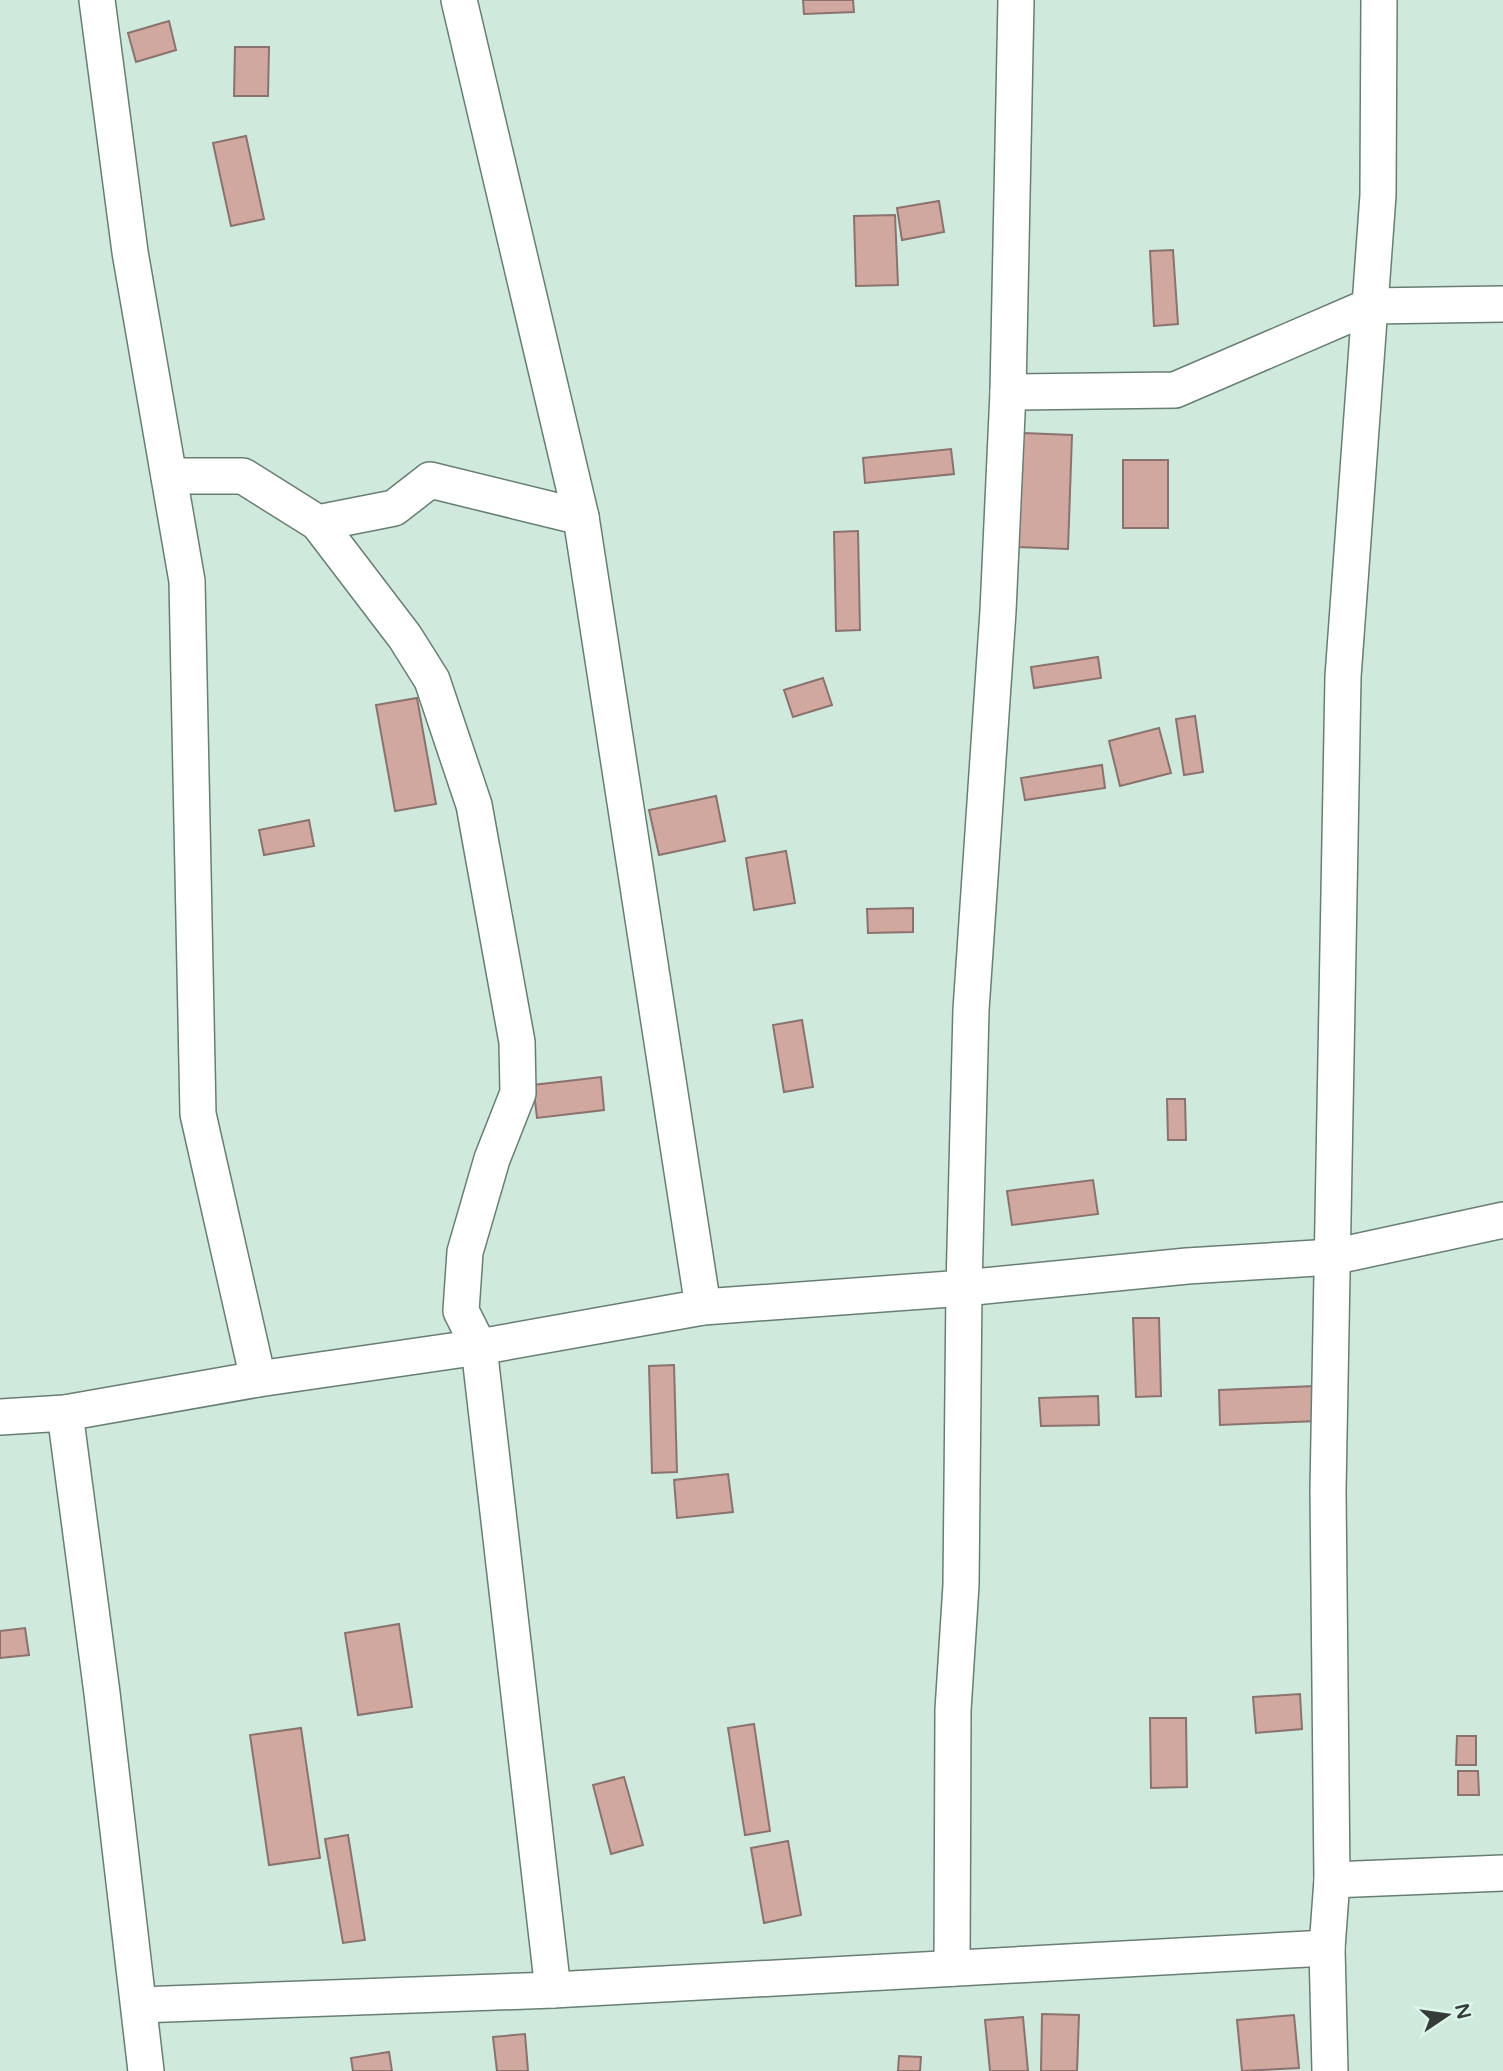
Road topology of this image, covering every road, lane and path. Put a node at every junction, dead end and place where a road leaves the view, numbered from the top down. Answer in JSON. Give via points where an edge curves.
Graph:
{"nodes":[{"id":1,"x":97,"y":0,"type":"edge"},
{"id":2,"x":459,"y":0,"type":"edge"},
{"id":3,"x":1016,"y":0,"type":"edge"},
{"id":4,"x":1379,"y":0,"type":"edge"},
{"id":5,"x":1503,"y":304,"type":"edge"},
{"id":6,"x":1370,"y":306,"type":"junction"},
{"id":7,"x":1008,"y":392,"type":"junction"},
{"id":8,"x":169,"y":476,"type":"junction"},
{"id":9,"x":581,"y":517,"type":"junction"},
{"id":10,"x":318,"y":523,"type":"junction"},
{"id":11,"x":1503,"y":1220,"type":"edge"},
{"id":12,"x":1332,"y":1256,"type":"junction"},
{"id":13,"x":964,"y":1288,"type":"junction"},
{"id":14,"x":704,"y":1307,"type":"junction"},
{"id":15,"x":478,"y":1347,"type":"junction"},
{"id":16,"x":258,"y":1379,"type":"junction"},
{"id":17,"x":65,"y":1412,"type":"junction"},
{"id":18,"x":0,"y":1417,"type":"edge"},
{"id":19,"x":1503,"y":1873,"type":"edge"},
{"id":20,"x":1332,"y":1880,"type":"junction"},
{"id":21,"x":1327,"y":1948,"type":"junction"},
{"id":22,"x":952,"y":1968,"type":"junction"},
{"id":23,"x":554,"y":1990,"type":"junction"},
{"id":24,"x":139,"y":2005,"type":"junction"},
{"id":25,"x":146,"y":2071,"type":"edge"},
{"id":26,"x":1330,"y":2071,"type":"edge"}],
"edges":[{"from":1,"to":8,"type":"street","via":[[130,252]]},
{"from":2,"to":9,"type":"street"},
{"from":3,"to":7,"type":"street"},
{"from":4,"to":6,"type":"street","via":[[1378,195]]},
{"from":5,"to":6,"type":"street"},
{"from":6,"to":7,"type":"street","via":[[1175,390]]},
{"from":6,"to":12,"type":"street","via":[[1343,677]]},
{"from":7,"to":13,"type":"street","via":[[971,1010]]},
{"from":8,"to":10,"type":"street","via":[[243,476]]},
{"from":8,"to":16,"type":"street","via":[[187,581],[198,1114]]},
{"from":9,"to":10,"type":"street","via":[[430,480],[394,508]]},
{"from":9,"to":14,"type":"street"},
{"from":10,"to":15,"type":"street","via":[[432,680],[474,805],[517,1042],[518,1093],[492,1159],[465,1252],[460,1311]]},
{"from":11,"to":12,"type":"street"},
{"from":12,"to":13,"type":"street"},
{"from":12,"to":20,"type":"street","via":[[1328,1490]]},
{"from":13,"to":14,"type":"street"},
{"from":13,"to":22,"type":"street","via":[[961,1584],[953,1710]]},
{"from":14,"to":15,"type":"street"},
{"from":15,"to":16,"type":"street"},
{"from":15,"to":23,"type":"street"},
{"from":16,"to":17,"type":"street"},
{"from":17,"to":18,"type":"street"},
{"from":17,"to":24,"type":"street"},
{"from":19,"to":20,"type":"street"},
{"from":20,"to":21,"type":"street"},
{"from":21,"to":22,"type":"street"},
{"from":21,"to":26,"type":"street"},
{"from":22,"to":23,"type":"street"},
{"from":23,"to":24,"type":"street"},
{"from":24,"to":25,"type":"street"}]}
